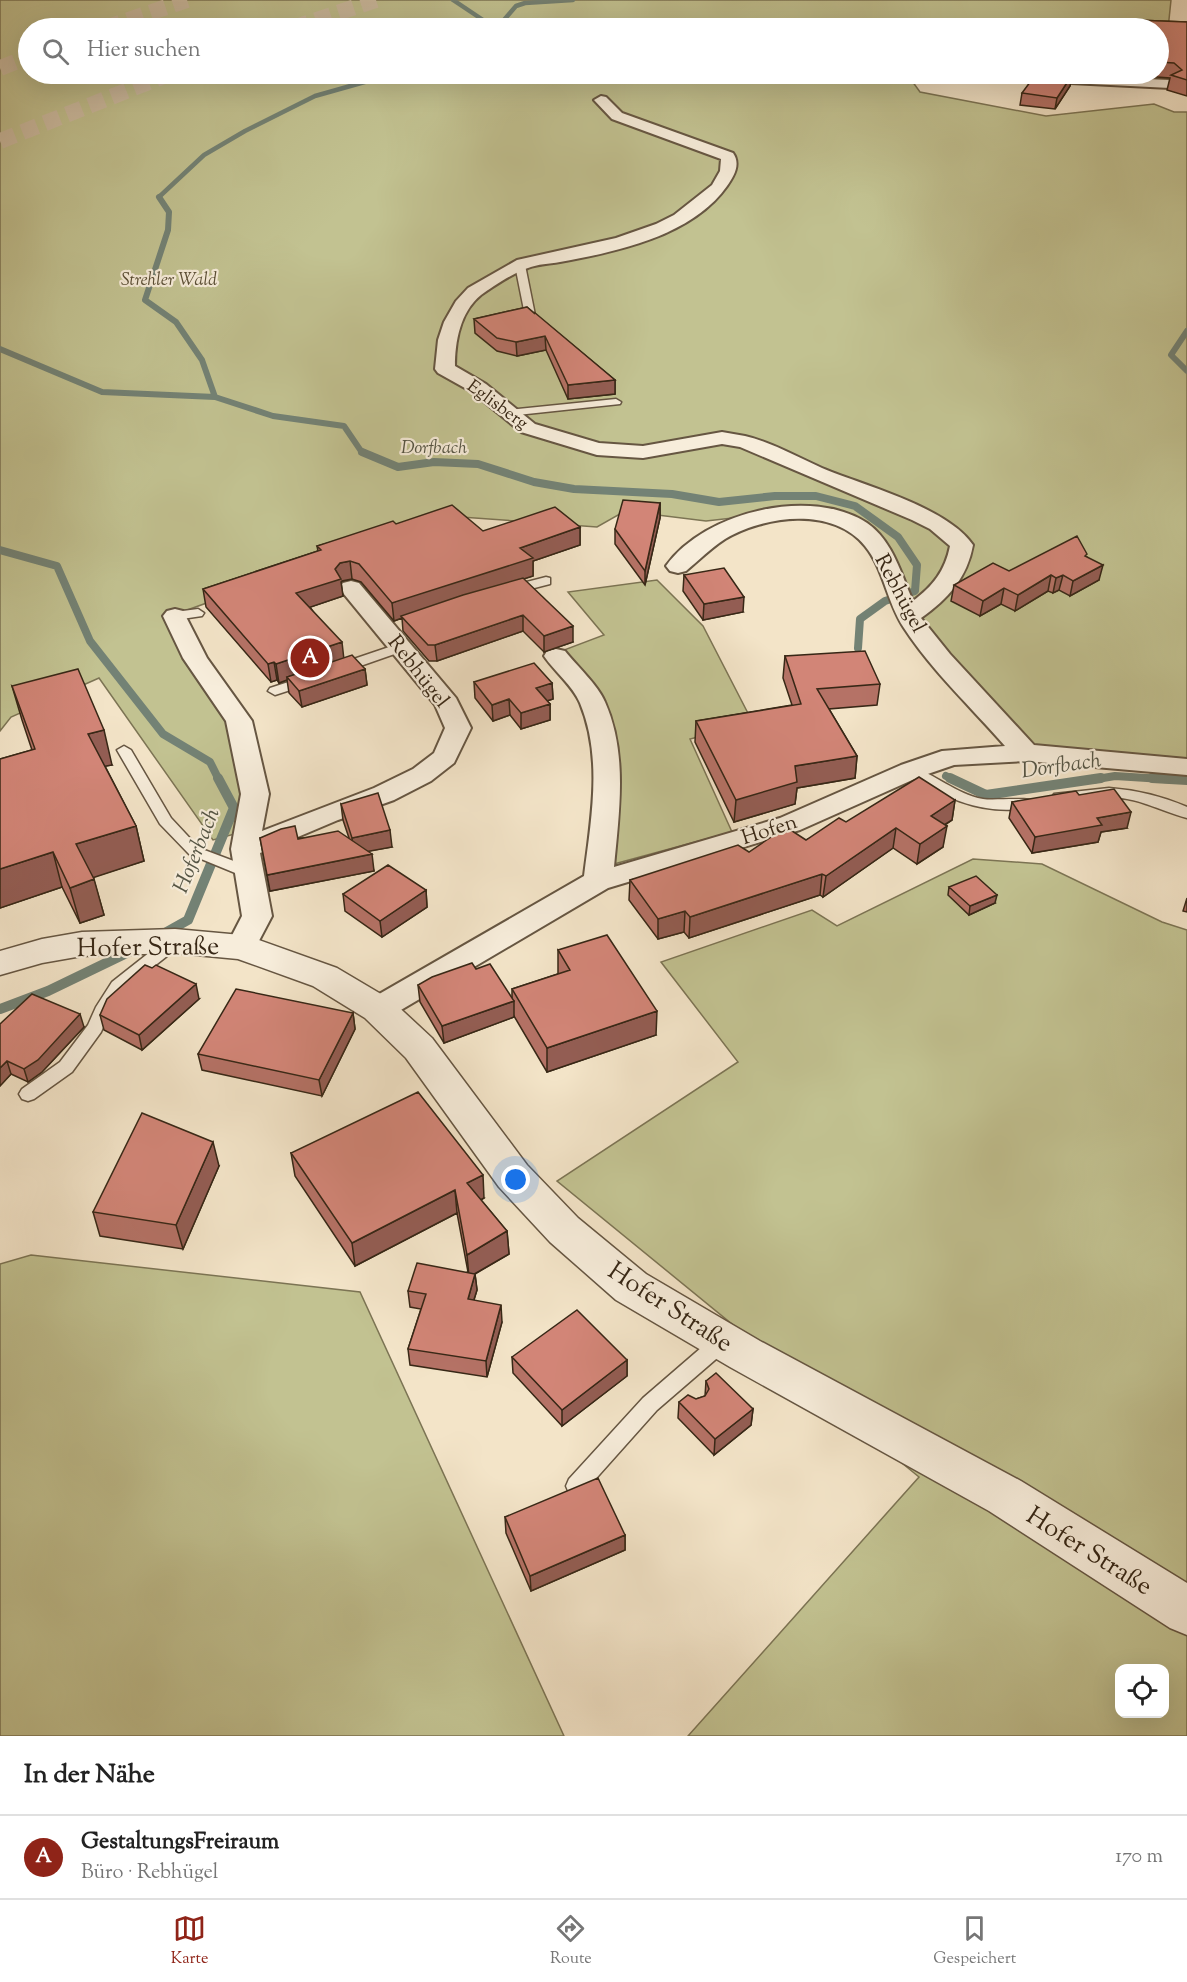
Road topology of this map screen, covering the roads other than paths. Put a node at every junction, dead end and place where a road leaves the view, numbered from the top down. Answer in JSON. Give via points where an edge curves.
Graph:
{"nodes":[{"id":1,"x":1187,"y":83,"type":"edge"},
{"id":2,"x":1170,"y":84,"type":"joint"},
{"id":3,"x":1096,"y":96,"type":"dead end"},
{"id":4,"x":601,"y":100,"type":"dead end"},
{"id":5,"x":520,"y":265,"type":"junction"},
{"id":6,"x":530,"y":315,"type":"edge"},
{"id":7,"x":616,"y":402,"type":"dead end"},
{"id":8,"x":508,"y":413,"type":"junction"},
{"id":9,"x":678,"y":566,"type":"dead end"},
{"id":10,"x":546,"y":581,"type":"dead end"},
{"id":11,"x":351,"y":588,"type":"dead end"},
{"id":12,"x":502,"y":593,"type":"edge"},
{"id":13,"x":902,"y":601,"type":"junction"},
{"id":14,"x":187,"y":615,"type":"dead end"},
{"id":15,"x":395,"y":635,"type":"junction"},
{"id":16,"x":556,"y":656,"type":"dead end"},
{"id":17,"x":275,"y":691,"type":"dead end"},
{"id":18,"x":124,"y":750,"type":"dead end"},
{"id":19,"x":1026,"y":753,"type":"junction"},
{"id":20,"x":1187,"y":767,"type":"edge"},
{"id":21,"x":910,"y":771,"type":"junction"},
{"id":22,"x":1187,"y":813,"type":"edge"},
{"id":23,"x":241,"y":862,"type":"junction"},
{"id":24,"x":598,"y":881,"type":"junction"},
{"id":25,"x":154,"y":940,"type":"junction"},
{"id":26,"x":241,"y":947,"type":"junction"},
{"id":27,"x":0,"y":963,"type":"edge"},
{"id":28,"x":378,"y":1010,"type":"junction"},
{"id":29,"x":28,"y":1094,"type":"dead end"},
{"id":30,"x":723,"y":1341,"type":"junction"},
{"id":31,"x":576,"y":1486,"type":"edge"},
{"id":32,"x":1187,"y":1611,"type":"edge"}],
"edges":[{"from":1,"to":2,"type":"street"},
{"from":2,"to":3,"type":"street"},
{"from":4,"to":5,"type":"street","name":"Eglisberg","via":[[617,116],[728,156],[726,174],[699,207],[678,221],[608,245]]},
{"from":5,"to":6,"type":"lane"},
{"from":5,"to":8,"type":"street","name":"Eglisberg","via":[[470,295],[456,315],[445,348],[445,369],[479,388]]},
{"from":7,"to":8,"type":"lane"},
{"from":8,"to":13,"type":"street","name":"Eglisberg","via":[[528,428],[597,450],[643,452],[723,438],[745,442],[944,527],[962,544],[960,561],[950,580],[935,597]]},
{"from":9,"to":13,"type":"street","name":"Rebhügel","via":[[720,532],[757,516],[807,513],[837,518],[872,540]]},
{"from":10,"to":12,"type":"lane"},
{"from":11,"to":15,"type":"street","name":"Rebhügel"},
{"from":13,"to":19,"type":"street","name":"Rebhügel","via":[[913,625]]},
{"from":14,"to":23,"type":"street","via":[[195,658],[239,721],[255,794]]},
{"from":15,"to":17,"type":"lane","via":[[322,674]]},
{"from":15,"to":23,"type":"street","name":"Rebhügel","via":[[447,703],[458,728],[446,757],[422,775],[328,814]]},
{"from":16,"to":24,"type":"street","via":[[592,701],[606,756]]},
{"from":18,"to":23,"type":"lane","via":[[165,821],[194,851]]},
{"from":19,"to":20,"type":"street","name":"Hofen"},
{"from":19,"to":21,"type":"street","name":"Hofen","via":[[951,757]]},
{"from":21,"to":22,"type":"lane","via":[[955,796],[989,806],[1014,806],[1104,791],[1144,796]]},
{"from":21,"to":24,"type":"street","name":"Hofen","via":[[790,824]]},
{"from":23,"to":26,"type":"street","via":[[257,916]]},
{"from":24,"to":28,"type":"street","name":"Hofen"},
{"from":25,"to":26,"type":"street","name":"Hofer Straße"},
{"from":25,"to":27,"type":"street","name":"Hofer Straße","via":[[82,944]]},
{"from":25,"to":29,"type":"lane","via":[[118,986],[95,1028],[66,1067]]},
{"from":26,"to":28,"type":"street","name":"Hofer Straße","via":[[325,977]]},
{"from":28,"to":30,"type":"street","name":"Hofer Straße","via":[[419,1048],[513,1176],[564,1230],[631,1287]]},
{"from":30,"to":31,"type":"lane","via":[[682,1390],[651,1404]]},
{"from":30,"to":32,"type":"street","name":"Hofer Straße","via":[[1005,1496]]}]}
